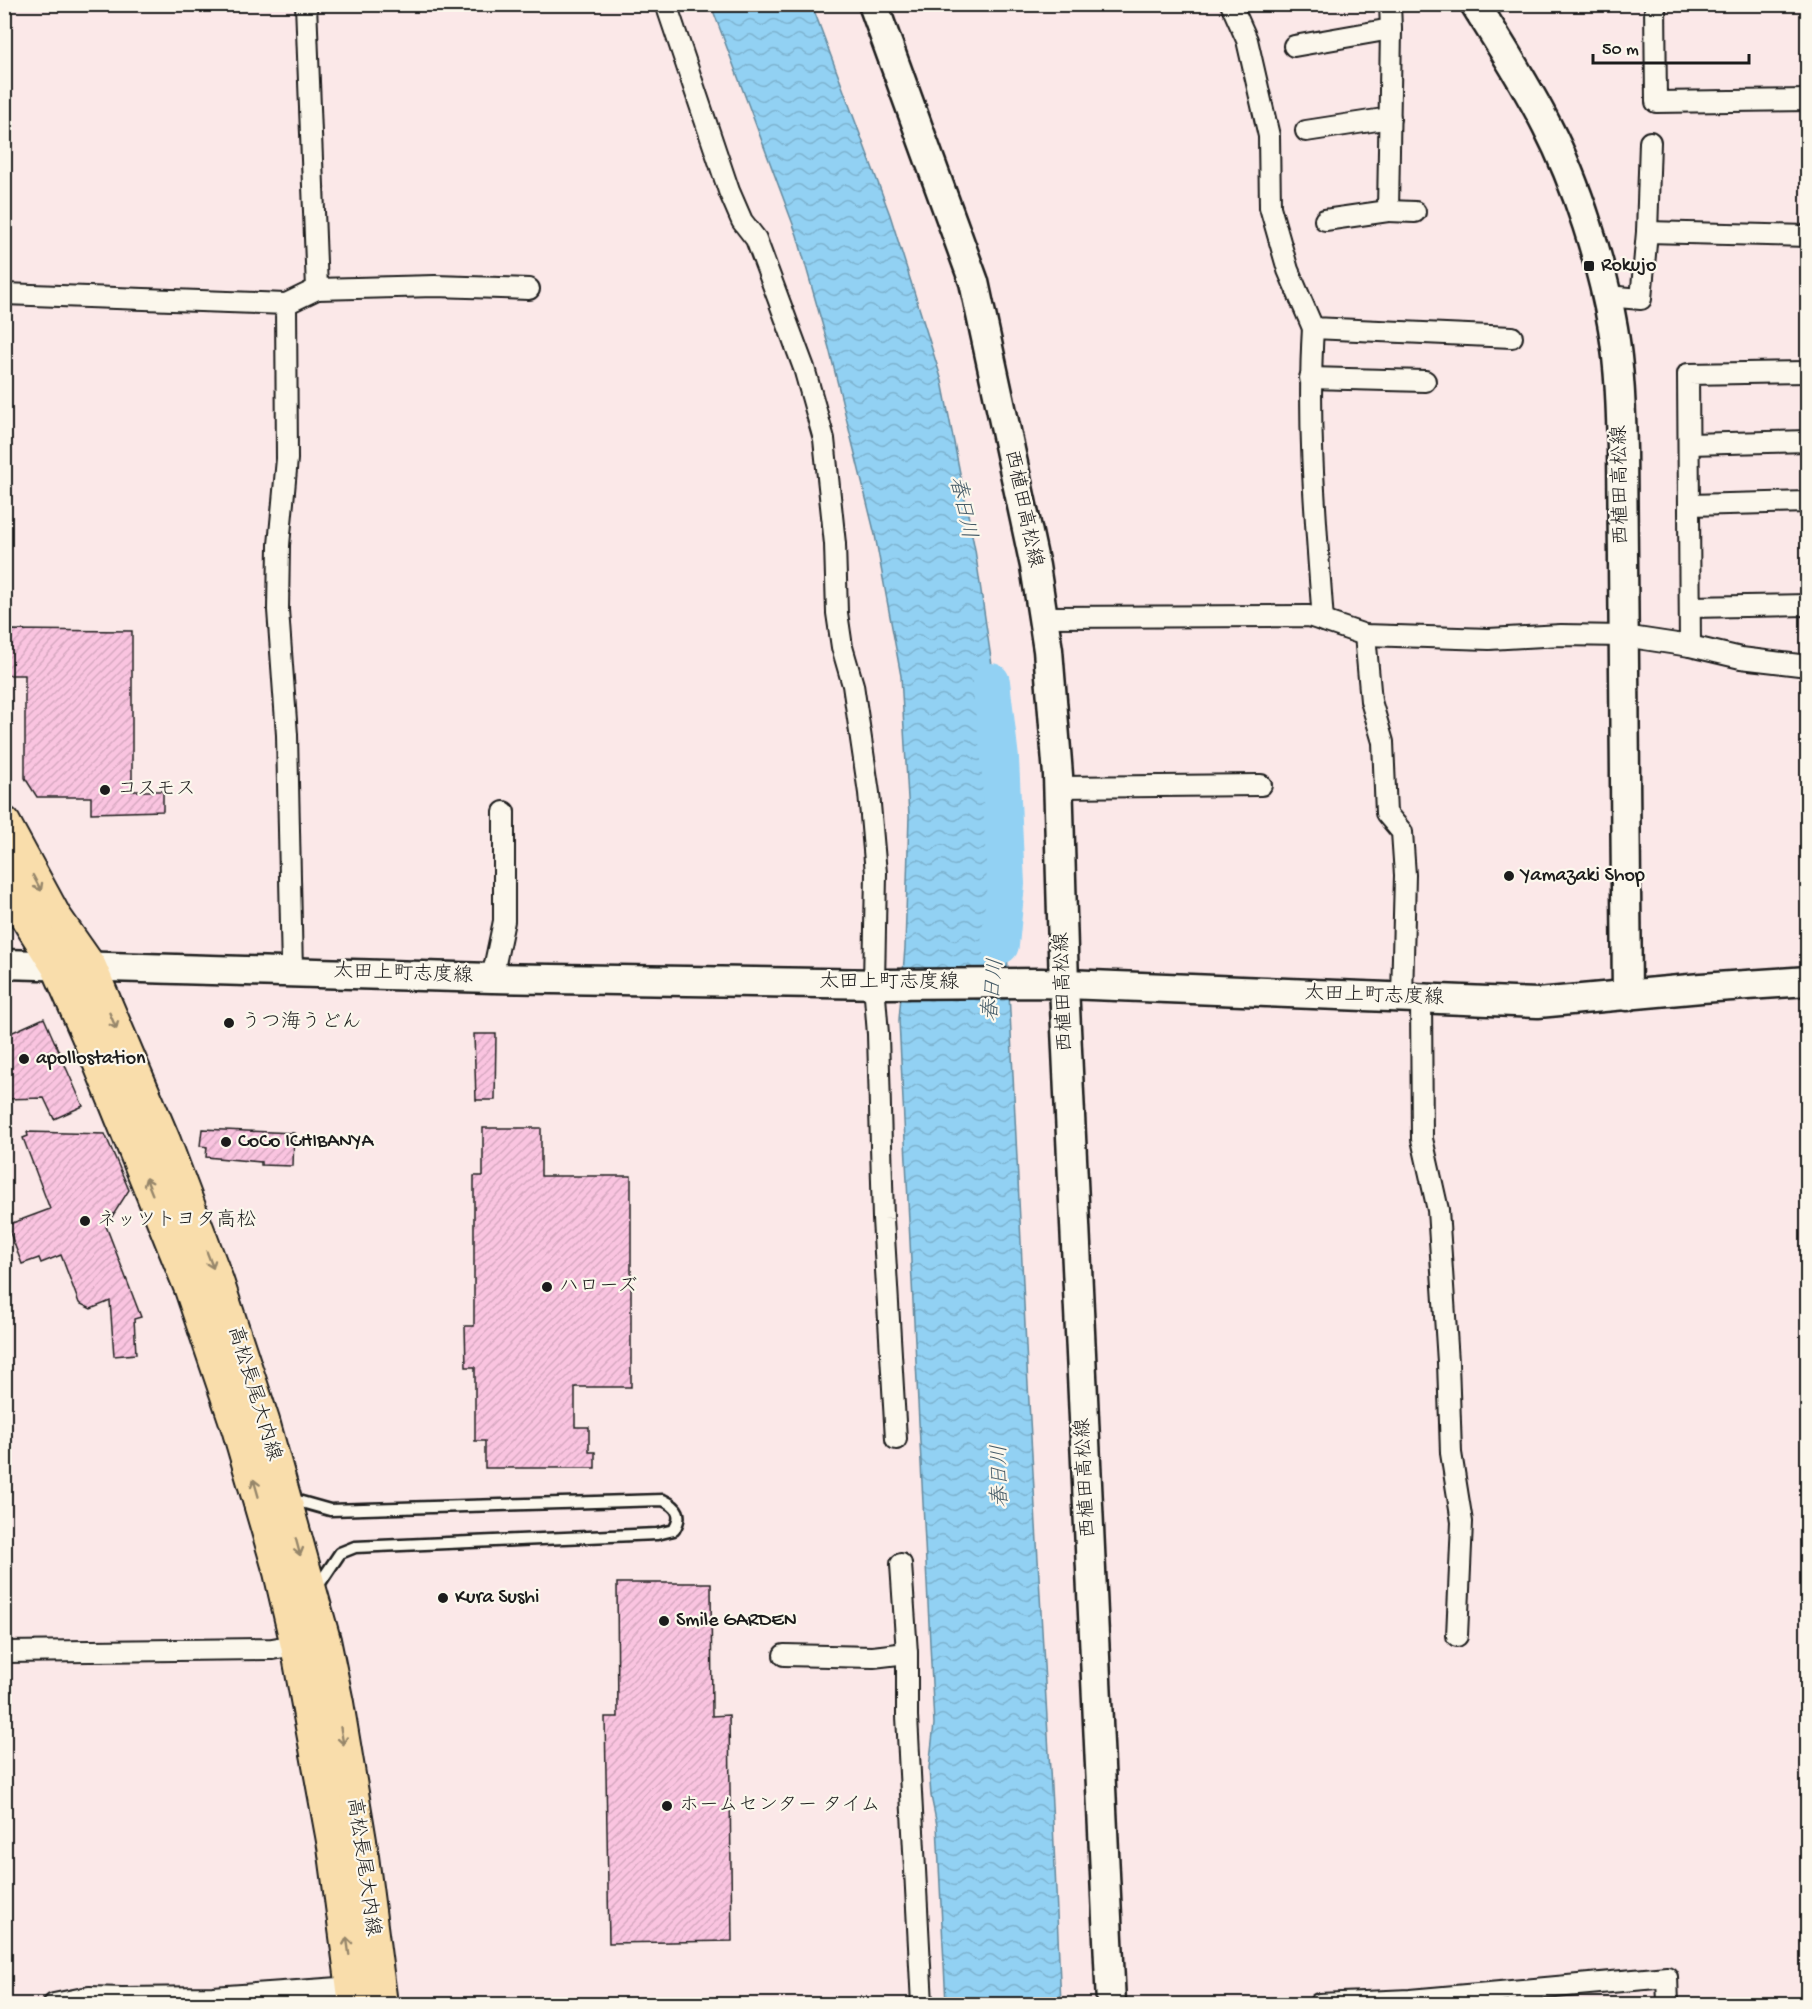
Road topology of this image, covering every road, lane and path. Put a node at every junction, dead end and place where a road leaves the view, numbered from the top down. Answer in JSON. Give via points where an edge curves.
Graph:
{"nodes":[{"id":1,"x":306,"y":4,"type":"edge"},
{"id":2,"x":666,"y":4,"type":"edge"},
{"id":3,"x":873,"y":4,"type":"edge"},
{"id":4,"x":1231,"y":4,"type":"edge"},
{"id":5,"x":1390,"y":4,"type":"edge"},
{"id":6,"x":1475,"y":4,"type":"edge"},
{"id":7,"x":1655,"y":4,"type":"edge"},
{"id":8,"x":1391,"y":29,"type":"junction"},
{"id":9,"x":1294,"y":46,"type":"dead end"},
{"id":10,"x":1808,"y":100,"type":"edge"},
{"id":11,"x":1390,"y":118,"type":"junction"},
{"id":12,"x":1306,"y":131,"type":"dead end"},
{"id":13,"x":1650,"y":142,"type":"dead end"},
{"id":14,"x":1388,"y":211,"type":"junction"},
{"id":15,"x":1414,"y":212,"type":"dead end"},
{"id":16,"x":1325,"y":220,"type":"dead end"},
{"id":17,"x":1647,"y":232,"type":"junction"},
{"id":18,"x":1808,"y":236,"type":"edge"},
{"id":19,"x":317,"y":289,"type":"junction"},
{"id":20,"x":529,"y":289,"type":"dead end"},
{"id":21,"x":4,"y":294,"type":"edge"},
{"id":22,"x":1607,"y":296,"type":"junction"},
{"id":23,"x":286,"y":304,"type":"junction"},
{"id":24,"x":1313,"y":328,"type":"junction"},
{"id":25,"x":1512,"y":337,"type":"dead end"},
{"id":26,"x":1808,"y":372,"type":"edge"},
{"id":27,"x":1310,"y":378,"type":"junction"},
{"id":28,"x":1425,"y":381,"type":"dead end"},
{"id":29,"x":1808,"y":441,"type":"edge"},
{"id":30,"x":1689,"y":444,"type":"junction"},
{"id":31,"x":1808,"y":502,"type":"edge"},
{"id":32,"x":1689,"y":505,"type":"junction"},
{"id":33,"x":1808,"y":605,"type":"edge"},
{"id":34,"x":1690,"y":608,"type":"junction"},
{"id":35,"x":1043,"y":617,"type":"junction"},
{"id":36,"x":1323,"y":621,"type":"junction"},
{"id":37,"x":1365,"y":635,"type":"junction"},
{"id":38,"x":1624,"y":636,"type":"junction"},
{"id":39,"x":1690,"y":646,"type":"junction"},
{"id":40,"x":1808,"y":666,"type":"edge"},
{"id":41,"x":1261,"y":785,"type":"dead end"},
{"id":42,"x":1058,"y":786,"type":"junction"},
{"id":43,"x":504,"y":812,"type":"dead end"},
{"id":44,"x":4,"y":823,"type":"edge"},
{"id":45,"x":4,"y":874,"type":"edge"},
{"id":46,"x":4,"y":964,"type":"edge"},
{"id":47,"x":58,"y":967,"type":"junction"},
{"id":48,"x":90,"y":967,"type":"junction"},
{"id":49,"x":292,"y":972,"type":"junction"},
{"id":50,"x":492,"y":978,"type":"junction"},
{"id":51,"x":1808,"y":981,"type":"edge"},
{"id":52,"x":880,"y":984,"type":"junction"},
{"id":53,"x":1053,"y":984,"type":"junction"},
{"id":54,"x":1627,"y":996,"type":"junction"},
{"id":55,"x":1411,"y":998,"type":"junction"},
{"id":56,"x":896,"y":1439,"type":"dead end"},
{"id":57,"x":282,"y":1489,"type":"junction"},
{"id":58,"x":901,"y":1564,"type":"dead end"},
{"id":59,"x":311,"y":1597,"type":"junction"},
{"id":60,"x":1457,"y":1636,"type":"dead end"},
{"id":61,"x":310,"y":1643,"type":"junction"},
{"id":62,"x":4,"y":1652,"type":"edge"},
{"id":63,"x":907,"y":1653,"type":"junction"},
{"id":64,"x":784,"y":1655,"type":"dead end"},
{"id":65,"x":354,"y":1996,"type":"edge"},
{"id":66,"x":1410,"y":2002,"type":"edge"},
{"id":67,"x":54,"y":2004,"type":"edge"},
{"id":68,"x":380,"y":2004,"type":"edge"},
{"id":69,"x":922,"y":2004,"type":"edge"},
{"id":70,"x":1111,"y":2004,"type":"edge"},
{"id":71,"x":1124,"y":2004,"type":"edge"},
{"id":72,"x":1319,"y":2004,"type":"edge"},
{"id":73,"x":1668,"y":2004,"type":"edge"}],
"edges":[{"from":1,"to":19,"type":"street"},
{"from":2,"to":52,"type":"street","via":[[729,191],[742,221],[756,239],[804,368],[824,439],[835,544],[837,614],[853,685],[869,793]]},
{"from":3,"to":35,"type":"main road","name":"西植田高松線","via":[[974,282]]},
{"from":4,"to":24,"type":"street","via":[[1247,40],[1269,136],[1270,207],[1288,270]]},
{"from":5,"to":8,"type":"street"},
{"from":6,"to":22,"type":"main road","name":"西植田高松線","via":[[1548,127],[1575,192]]},
{"from":7,"to":10,"type":"street","via":[[1656,102]]},
{"from":8,"to":9,"type":"street"},
{"from":8,"to":11,"type":"street"},
{"from":11,"to":12,"type":"street"},
{"from":11,"to":14,"type":"street"},
{"from":13,"to":17,"type":"street"},
{"from":14,"to":15,"type":"street"},
{"from":14,"to":16,"type":"street"},
{"from":17,"to":18,"type":"street"},
{"from":17,"to":22,"type":"street","via":[[1641,299]]},
{"from":19,"to":20,"type":"street"},
{"from":19,"to":23,"type":"street"},
{"from":21,"to":23,"type":"street"},
{"from":22,"to":38,"type":"main road","name":"西植田高松線","via":[[1620,393]]},
{"from":23,"to":49,"type":"street","via":[[287,459],[278,610],[287,735]]},
{"from":24,"to":25,"type":"street"},
{"from":24,"to":27,"type":"street"},
{"from":26,"to":30,"type":"street","via":[[1688,374]]},
{"from":27,"to":28,"type":"street"},
{"from":27,"to":36,"type":"street","via":[[1311,454]]},
{"from":29,"to":30,"type":"street"},
{"from":30,"to":32,"type":"street"},
{"from":31,"to":32,"type":"street"},
{"from":32,"to":34,"type":"street"},
{"from":33,"to":34,"type":"street"},
{"from":34,"to":39,"type":"street"},
{"from":35,"to":36,"type":"street","via":[[1309,616]]},
{"from":35,"to":42,"type":"main road","name":"西植田高松線"},
{"from":36,"to":37,"type":"street"},
{"from":37,"to":38,"type":"street","via":[[1489,639]]},
{"from":37,"to":55,"type":"street","via":[[1371,701],[1383,742],[1386,813],[1402,832]]},
{"from":38,"to":39,"type":"street"},
{"from":38,"to":54,"type":"main road","name":"西植田高松線"},
{"from":39,"to":40,"type":"street","via":[[1741,658]]},
{"from":41,"to":42,"type":"street"},
{"from":42,"to":53,"type":"main road","name":"西植田高松線"},
{"from":43,"to":50,"type":"street","via":[[504,921]]},
{"from":44,"to":48,"type":"main road","name":"高松長尾大内線","one_way":true,"via":[[55,917]]},
{"from":45,"to":47,"type":"main road","name":"高松長尾大内線"},
{"from":46,"to":47,"type":"main road","name":"太田上町志度線"},
{"from":47,"to":48,"type":"main road","name":"太田上町志度線"},
{"from":61,"to":47,"type":"main road","name":"高松長尾大内線","one_way":true,"via":[[280,1572],[238,1428],[191,1289]]},
{"from":48,"to":49,"type":"main road","name":"太田上町志度線"},
{"from":48,"to":57,"type":"main road","name":"高松長尾大内線","one_way":true,"via":[[164,1141],[217,1281]]},
{"from":49,"to":50,"type":"main road","name":"太田上町志度線"},
{"from":50,"to":52,"type":"main road","name":"太田上町志度線"},
{"from":51,"to":54,"type":"main road","name":"太田上町志度線"},
{"from":52,"to":53,"type":"main road","name":"太田上町志度線"},
{"from":52,"to":56,"type":"street","via":[[883,1219]]},
{"from":53,"to":55,"type":"main road","name":"太田上町志度線"},
{"from":53,"to":70,"type":"main road","name":"西植田高松線"},
{"from":54,"to":55,"type":"main road","name":"太田上町志度線","via":[[1538,1004]]},
{"from":55,"to":60,"type":"street","via":[[1422,1139],[1438,1210],[1451,1453],[1462,1522]]},
{"from":57,"to":59,"type":"main road","name":"高松長尾大内線","one_way":true},
{"from":57,"to":59,"type":"lane","via":[[298,1501],[330,1510],[663,1500],[673,1504],[678,1512],[674,1530],[657,1534],[355,1547],[340,1553]]},
{"from":58,"to":63,"type":"street"},
{"from":59,"to":61,"type":"main road","name":"高松長尾大内線"},
{"from":61,"to":62,"type":"street","via":[[272,1649]]},
{"from":65,"to":61,"type":"main road","name":"高松長尾大内線","one_way":true},
{"from":61,"to":68,"type":"main road","name":"高松長尾大内線","one_way":true,"via":[[339,1715],[360,1841]]},
{"from":63,"to":64,"type":"street","via":[[873,1657]]},
{"from":63,"to":69,"type":"street"},
{"from":65,"to":67,"type":"street","via":[[89,1997]]},
{"from":65,"to":68,"type":"street"},
{"from":66,"to":72,"type":"street"},
{"from":66,"to":73,"type":"street","via":[[1667,1977]]},
{"from":70,"to":71,"type":"street"}]}
